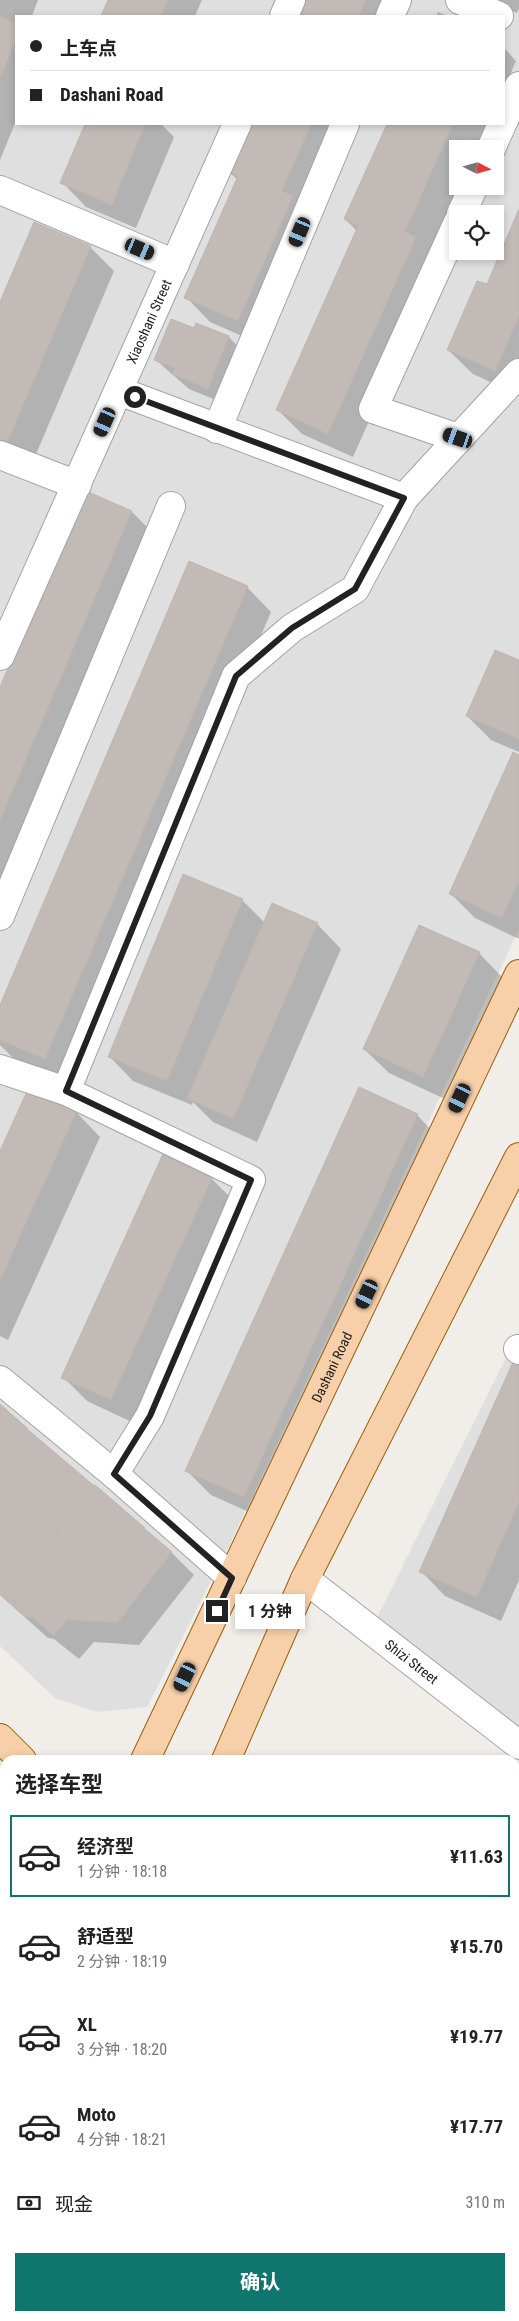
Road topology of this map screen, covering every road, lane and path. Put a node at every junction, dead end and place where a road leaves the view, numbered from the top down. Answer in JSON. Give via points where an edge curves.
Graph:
{"nodes":[{"id":1,"x":291,"y":0,"type":"edge"},
{"id":2,"x":397,"y":0,"type":"edge"},
{"id":3,"x":460,"y":0,"type":"edge"},
{"id":4,"x":284,"y":15,"type":"edge"},
{"id":5,"x":390,"y":15,"type":"edge"},
{"id":6,"x":497,"y":15,"type":"edge"},
{"id":7,"x":505,"y":18,"type":"edge"},
{"id":8,"x":519,"y":25,"type":"edge"},
{"id":9,"x":519,"y":86,"type":"edge"},
{"id":10,"x":505,"y":118,"type":"edge"},
{"id":11,"x":237,"y":125,"type":"edge"},
{"id":12,"x":345,"y":125,"type":"edge"},
{"id":13,"x":502,"y":125,"type":"edge"},
{"id":14,"x":495,"y":140,"type":"edge"},
{"id":15,"x":0,"y":190,"type":"edge"},
{"id":16,"x":449,"y":242,"type":"edge"},
{"id":17,"x":175,"y":264,"type":"junction"},
{"id":18,"x":519,"y":372,"type":"edge"},
{"id":19,"x":119,"y":391,"type":"junction"},
{"id":20,"x":217,"y":429,"type":"junction"},
{"id":21,"x":458,"y":438,"type":"junction"},
{"id":22,"x":0,"y":455,"type":"edge"},
{"id":23,"x":77,"y":485,"type":"junction"},
{"id":24,"x":404,"y":498,"type":"junction"},
{"id":25,"x":171,"y":506,"type":"dead end"},
{"id":26,"x":1,"y":650,"type":"edge"},
{"id":27,"x":0,"y":916,"type":"edge"},
{"id":28,"x":519,"y":974,"type":"edge"},
{"id":29,"x":0,"y":1069,"type":"edge"},
{"id":30,"x":66,"y":1091,"type":"junction"},
{"id":31,"x":519,"y":1157,"type":"edge"},
{"id":32,"x":0,"y":1380,"type":"edge"},
{"id":33,"x":114,"y":1474,"type":"junction"},
{"id":34,"x":232,"y":1578,"type":"junction"},
{"id":35,"x":305,"y":1579,"type":"junction"},
{"id":36,"x":0,"y":1738,"type":"edge"},
{"id":37,"x":519,"y":1745,"type":"edge"},
{"id":38,"x":17,"y":1755,"type":"edge"},
{"id":39,"x":148,"y":1755,"type":"edge"},
{"id":40,"x":228,"y":1755,"type":"edge"}],
"edges":[{"from":1,"to":4,"type":"street"},
{"from":2,"to":5,"type":"street"},
{"from":3,"to":6,"type":"street"},
{"from":7,"to":8,"type":"street"},
{"from":9,"to":10,"type":"street"},
{"from":11,"to":17,"type":"street","name":"Xiaoshani Street"},
{"from":12,"to":20,"type":"street"},
{"from":13,"to":14,"type":"street"},
{"from":15,"to":17,"type":"street"},
{"from":16,"to":21,"type":"street","via":[[373,409]]},
{"from":17,"to":19,"type":"street","name":"Xiaoshani Street"},
{"from":18,"to":21,"type":"street"},
{"from":19,"to":20,"type":"street"},
{"from":19,"to":23,"type":"street","name":"Xiaoshani Street"},
{"from":20,"to":24,"type":"street"},
{"from":21,"to":24,"type":"street"},
{"from":22,"to":23,"type":"street"},
{"from":23,"to":26,"type":"street","name":"Xiaoshani Street"},
{"from":24,"to":30,"type":"street","via":[[355,589],[292,628],[236,676]]},
{"from":25,"to":27,"type":"street"},
{"from":28,"to":34,"type":"main road","name":"Dashani Road"},
{"from":29,"to":30,"type":"street"},
{"from":30,"to":33,"type":"street","via":[[251,1180],[150,1416]]},
{"from":31,"to":35,"type":"main road"},
{"from":32,"to":33,"type":"street"},
{"from":33,"to":34,"type":"street"},
{"from":34,"to":39,"type":"main road","name":"Dashani Road"},
{"from":35,"to":37,"type":"street","name":"Shizi Street"},
{"from":35,"to":40,"type":"main road"},
{"from":36,"to":38,"type":"main road"}]}
